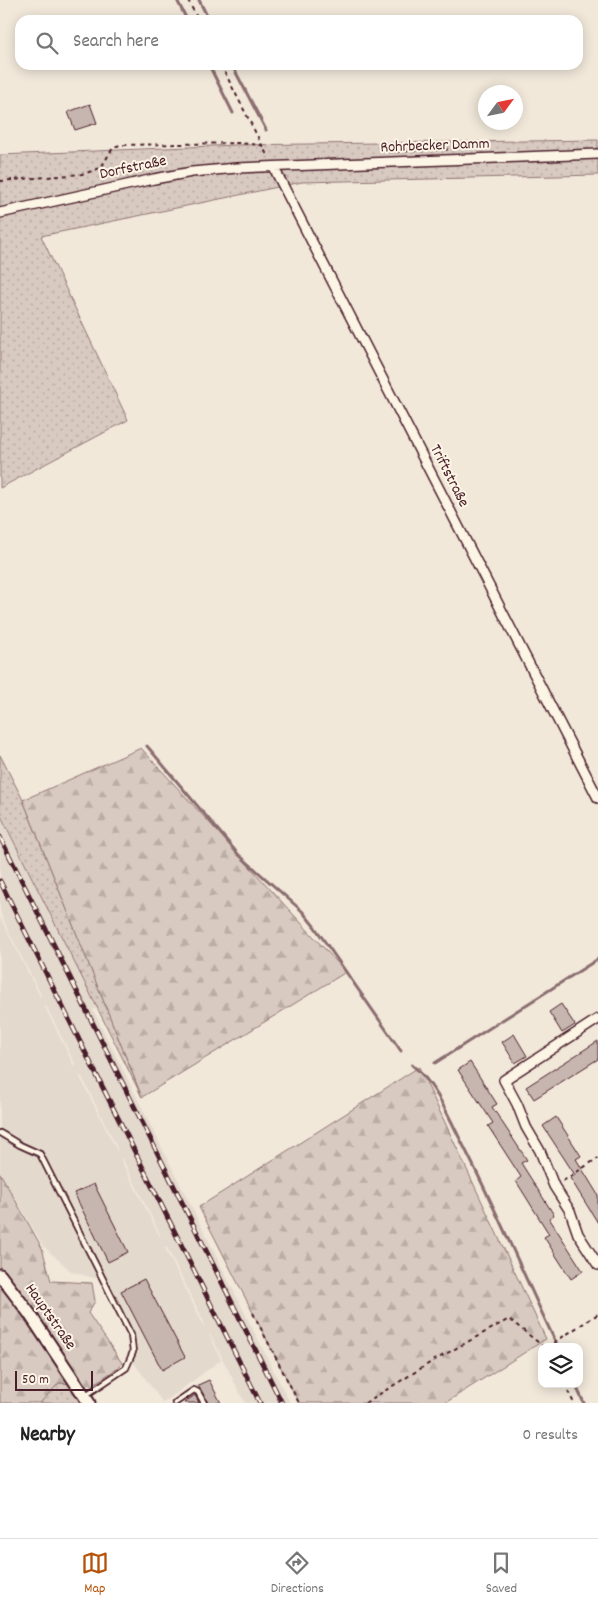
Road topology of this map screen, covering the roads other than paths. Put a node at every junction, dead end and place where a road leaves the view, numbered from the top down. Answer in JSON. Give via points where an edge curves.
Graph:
{"nodes":[{"id":1,"x":598,"y":154,"type":"edge"},
{"id":2,"x":274,"y":168,"type":"junction"},
{"id":3,"x":0,"y":213,"type":"edge"},
{"id":4,"x":598,"y":798,"type":"edge"},
{"id":5,"x":598,"y":1019,"type":"edge"},
{"id":6,"x":0,"y":1133,"type":"edge"},
{"id":7,"x":598,"y":1265,"type":"edge"},
{"id":8,"x":0,"y":1275,"type":"edge"},
{"id":9,"x":88,"y":1401,"type":"edge"},
{"id":10,"x":175,"y":1403,"type":"edge"},
{"id":11,"x":204,"y":1403,"type":"edge"}],
"edges":[{"from":1,"to":2,"type":"street","name":"Rohrbecker Damm"},
{"from":2,"to":3,"type":"street","name":"Dorfstraße","via":[[192,172]]},
{"from":2,"to":4,"type":"street","name":"Triftstraße"},
{"from":5,"to":7,"type":"street","via":[[504,1080],[554,1186],[570,1211],[578,1234]]},
{"from":6,"to":9,"type":"lane","via":[[40,1154],[131,1335],[134,1352],[126,1368]]},
{"from":8,"to":9,"type":"street","name":"Hauptstraße","via":[[30,1313]]},
{"from":10,"to":11,"type":"lane","via":[[194,1390]]}]}
